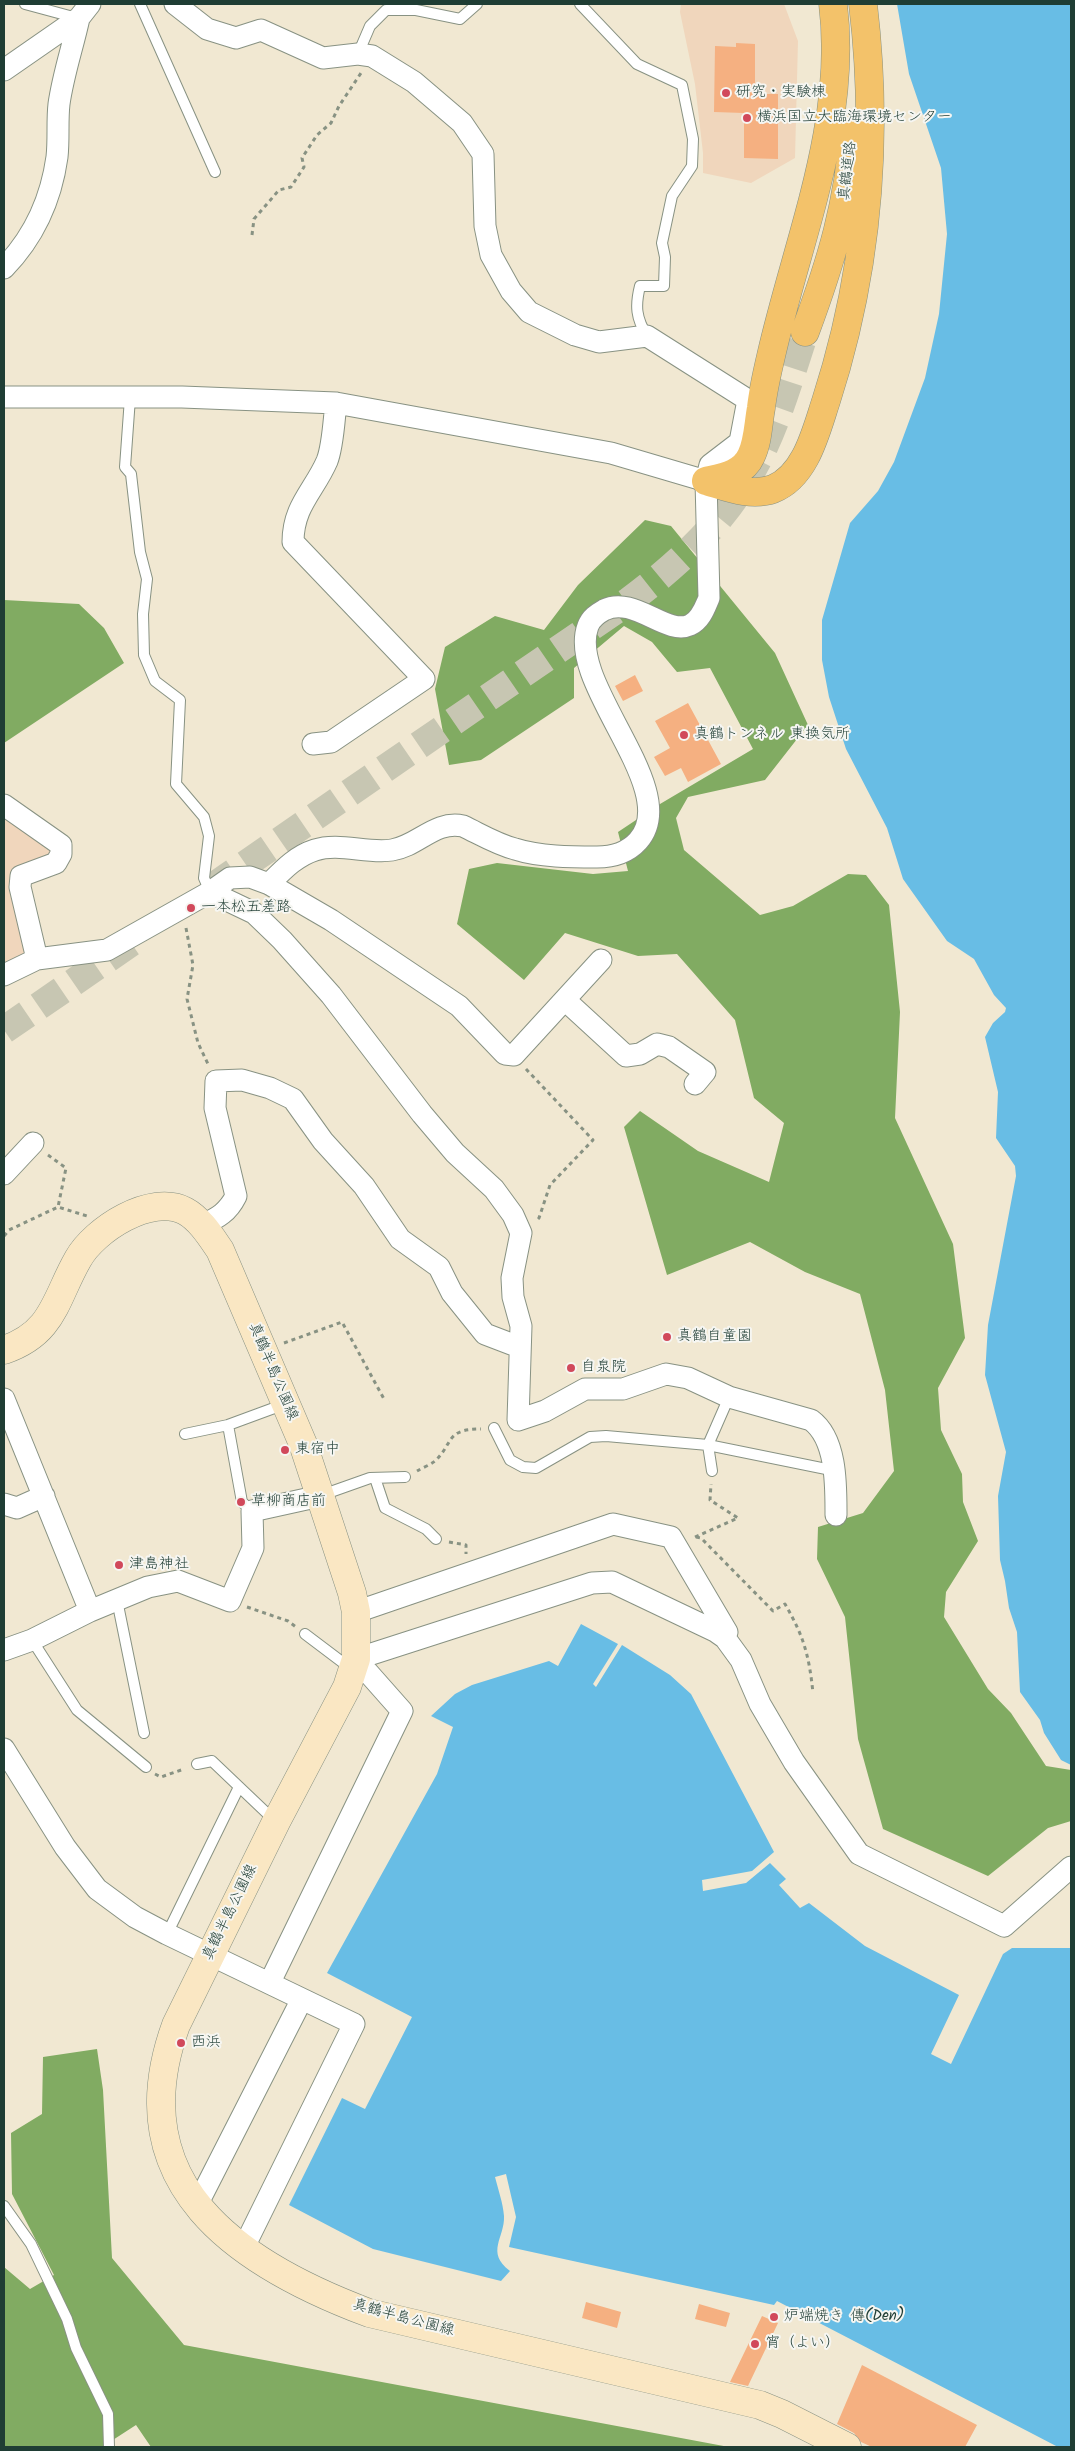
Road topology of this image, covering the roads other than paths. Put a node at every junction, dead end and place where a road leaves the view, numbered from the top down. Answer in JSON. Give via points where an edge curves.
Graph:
{"nodes":[{"id":1,"x":25,"y":4,"type":"edge"},
{"id":2,"x":140,"y":4,"type":"edge"},
{"id":3,"x":175,"y":4,"type":"edge"},
{"id":4,"x":477,"y":4,"type":"edge"},
{"id":5,"x":580,"y":4,"type":"edge"},
{"id":6,"x":832,"y":4,"type":"edge"},
{"id":7,"x":848,"y":4,"type":"edge"},
{"id":8,"x":863,"y":4,"type":"edge"},
{"id":9,"x":85,"y":11,"type":"edge"},
{"id":10,"x":365,"y":55,"type":"junction"},
{"id":11,"x":4,"y":70,"type":"edge"},
{"id":12,"x":215,"y":172,"type":"dead end"},
{"id":13,"x":4,"y":268,"type":"edge"},
{"id":14,"x":805,"y":332,"type":"tunnel mouth"},
{"id":15,"x":647,"y":336,"type":"junction"},
{"id":16,"x":4,"y":397,"type":"edge"},
{"id":17,"x":130,"y":398,"type":"junction"},
{"id":18,"x":336,"y":403,"type":"junction"},
{"id":19,"x":706,"y":481,"type":"junction"},
{"id":20,"x":313,"y":744,"type":"dead end"},
{"id":21,"x":4,"y":805,"type":"edge"},
{"id":22,"x":268,"y":884,"type":"junction"},
{"id":23,"x":210,"y":892,"type":"junction"},
{"id":24,"x":37,"y":959,"type":"junction"},
{"id":25,"x":600,"y":960,"type":"dead end"},
{"id":26,"x":4,"y":975,"type":"edge"},
{"id":27,"x":565,"y":1000,"type":"junction"},
{"id":28,"x":695,"y":1084,"type":"dead end"},
{"id":29,"x":33,"y":1143,"type":"road end"},
{"id":30,"x":4,"y":1174,"type":"edge"},
{"id":31,"x":202,"y":1225,"type":"junction"},
{"id":32,"x":519,"y":1347,"type":"junction"},
{"id":33,"x":4,"y":1350,"type":"edge"},
{"id":34,"x":729,"y":1397,"type":"junction"},
{"id":35,"x":4,"y":1399,"type":"edge"},
{"id":36,"x":286,"y":1403,"type":"junction"},
{"id":37,"x":228,"y":1425,"type":"junction"},
{"id":38,"x":494,"y":1428,"type":"road end"},
{"id":39,"x":185,"y":1434,"type":"dead end"},
{"id":40,"x":708,"y":1445,"type":"junction"},
{"id":41,"x":712,"y":1471,"type":"road end"},
{"id":42,"x":836,"y":1471,"type":"junction"},
{"id":43,"x":405,"y":1477,"type":"road end"},
{"id":44,"x":375,"y":1478,"type":"junction"},
{"id":45,"x":44,"y":1496,"type":"junction"},
{"id":46,"x":320,"y":1496,"type":"junction"},
{"id":47,"x":4,"y":1504,"type":"edge"},
{"id":48,"x":252,"y":1511,"type":"junction"},
{"id":49,"x":836,"y":1515,"type":"dead end"},
{"id":50,"x":436,"y":1539,"type":"road end"},
{"id":51,"x":117,"y":1600,"type":"junction"},
{"id":52,"x":90,"y":1611,"type":"junction"},
{"id":53,"x":356,"y":1612,"type":"junction"},
{"id":54,"x":305,"y":1634,"type":"road end"},
{"id":55,"x":725,"y":1638,"type":"junction"},
{"id":56,"x":32,"y":1640,"type":"junction"},
{"id":57,"x":4,"y":1650,"type":"edge"},
{"id":58,"x":354,"y":1664,"type":"junction"},
{"id":59,"x":144,"y":1733,"type":"dead end"},
{"id":60,"x":4,"y":1748,"type":"edge"},
{"id":61,"x":197,"y":1764,"type":"dead end"},
{"id":62,"x":146,"y":1768,"type":"dead end"},
{"id":63,"x":239,"y":1787,"type":"junction"},
{"id":64,"x":276,"y":1822,"type":"junction"},
{"id":65,"x":1071,"y":1867,"type":"edge"},
{"id":66,"x":167,"y":1934,"type":"junction"},
{"id":67,"x":210,"y":1954,"type":"junction"},
{"id":68,"x":270,"y":1982,"type":"junction"},
{"id":69,"x":302,"y":1999,"type":"junction"},
{"id":70,"x":197,"y":2205,"type":"junction"},
{"id":71,"x":4,"y":2206,"type":"edge"},
{"id":72,"x":242,"y":2249,"type":"junction"},
{"id":73,"x":109,"y":2447,"type":"edge"},
{"id":74,"x":847,"y":2447,"type":"edge"}],
"edges":[{"from":1,"to":9,"type":"lane"},
{"from":2,"to":12,"type":"lane"},
{"from":3,"to":10,"type":"street","via":[[207,29],[236,38],[261,30],[323,58]]},
{"from":4,"to":10,"type":"lane","via":[[460,19],[416,10],[386,10],[370,26]]},
{"from":5,"to":15,"type":"lane","via":[[637,64],[682,85],[687,101],[693,139],[692,166],[672,196],[662,243],[664,286],[640,286],[636,304],[638,321]]},
{"from":6,"to":19,"type":"highway","via":[[835,67],[825,143],[771,356],[754,450],[746,465],[739,470]]},
{"from":7,"to":14,"type":"highway","name":"真鶴道路","via":[[853,66],[852,152],[836,243]]},
{"from":8,"to":19,"type":"highway","via":[[870,113],[867,211],[851,310],[817,428],[802,462],[781,485],[772,489],[741,491]]},
{"from":9,"to":11,"type":"street"},
{"from":9,"to":13,"type":"street","via":[[60,103],[57,156],[51,188],[38,222],[22,250]]},
{"from":10,"to":15,"type":"street","via":[[414,82],[462,123],[483,154],[485,226],[491,255],[511,291],[529,312],[599,342]]},
{"from":15,"to":19,"type":"street","via":[[748,400],[740,442],[710,465]]},
{"from":16,"to":17,"type":"street"},
{"from":17,"to":18,"type":"street"},
{"from":17,"to":23,"type":"lane","via":[[125,467],[131,474],[140,552],[147,579],[143,614],[144,655],[155,681],[180,700],[176,784],[204,817],[209,836],[204,878]]},
{"from":18,"to":19,"type":"street","via":[[611,453]]},
{"from":18,"to":20,"type":"street","via":[[328,460],[299,507],[293,542],[424,678],[331,742]]},
{"from":19,"to":22,"type":"street","via":[[710,598],[702,615],[690,625],[676,626],[624,606],[596,614],[588,626],[585,644],[591,668],[648,796],[648,826],[633,846],[609,857],[562,856],[516,850],[454,824],[441,826],[405,847],[391,851],[317,850],[302,856]]},
{"from":21,"to":24,"type":"street","via":[[61,845],[56,863],[22,876],[20,887]]},
{"from":22,"to":23,"type":"street","via":[[250,878],[230,878]]},
{"from":22,"to":27,"type":"street","via":[[331,920],[459,1006],[505,1054],[514,1055]]},
{"from":23,"to":24,"type":"street","via":[[107,950]]},
{"from":23,"to":32,"type":"street","via":[[254,913],[282,940],[331,994],[455,1153],[494,1189],[513,1215],[521,1233],[512,1278],[513,1297],[521,1326]]},
{"from":24,"to":26,"type":"street"},
{"from":25,"to":27,"type":"street"},
{"from":27,"to":28,"type":"street","via":[[626,1056],[640,1054],[657,1044],[670,1047],[706,1072]]},
{"from":29,"to":30,"type":"street"},
{"from":31,"to":32,"type":"street","via":[[230,1208],[236,1196],[215,1108],[216,1081],[242,1080],[270,1088],[293,1099],[323,1141],[364,1186],[400,1239],[439,1267],[452,1293],[485,1334]]},
{"from":31,"to":33,"type":"main road","name":"真鶴半島公園線","via":[[185,1210],[165,1207],[132,1213],[115,1223],[78,1258],[58,1304],[40,1328],[24,1344]]},
{"from":31,"to":36,"type":"main road","name":"真鶴半島公園線","via":[[220,1250]]},
{"from":32,"to":34,"type":"street","via":[[518,1420],[545,1411],[584,1389],[623,1389],[666,1374],[688,1378]]},
{"from":34,"to":40,"type":"lane"},
{"from":34,"to":42,"type":"street","via":[[811,1420],[820,1426]]},
{"from":35,"to":45,"type":"street"},
{"from":36,"to":37,"type":"lane"},
{"from":36,"to":46,"type":"main road","name":"真鶴半島公園線"},
{"from":37,"to":39,"type":"lane"},
{"from":37,"to":48,"type":"lane","via":[[242,1502]]},
{"from":38,"to":40,"type":"lane","via":[[510,1460],[523,1467],[536,1468],[590,1437],[638,1437]]},
{"from":40,"to":41,"type":"lane"},
{"from":40,"to":42,"type":"lane"},
{"from":42,"to":49,"type":"street"},
{"from":43,"to":44,"type":"lane"},
{"from":44,"to":46,"type":"lane"},
{"from":44,"to":50,"type":"lane","via":[[385,1508],[426,1529]]},
{"from":45,"to":47,"type":"street","via":[[18,1508]]},
{"from":45,"to":52,"type":"street"},
{"from":46,"to":48,"type":"street"},
{"from":46,"to":53,"type":"main road","name":"真鶴半島公園線"},
{"from":48,"to":51,"type":"street","via":[[252,1548],[230,1601],[178,1581],[148,1587]]},
{"from":51,"to":52,"type":"street"},
{"from":51,"to":59,"type":"lane"},
{"from":52,"to":56,"type":"street"},
{"from":53,"to":55,"type":"street","via":[[613,1524],[672,1537],[727,1632]]},
{"from":53,"to":58,"type":"main road","name":"真鶴半島公園線"},
{"from":54,"to":58,"type":"lane"},
{"from":55,"to":58,"type":"street","via":[[612,1582],[592,1583]]},
{"from":55,"to":65,"type":"street","via":[[741,1660],[760,1704],[794,1762],[859,1854],[1004,1926]]},
{"from":56,"to":57,"type":"street"},
{"from":56,"to":62,"type":"lane","via":[[77,1710]]},
{"from":58,"to":64,"type":"main road","name":"真鶴半島公園線","via":[[348,1687]]},
{"from":58,"to":68,"type":"street","via":[[402,1712]]},
{"from":60,"to":66,"type":"street","via":[[65,1847],[97,1889],[135,1917]]},
{"from":61,"to":63,"type":"lane","via":[[212,1761]]},
{"from":63,"to":64,"type":"lane"},
{"from":63,"to":66,"type":"lane"},
{"from":64,"to":67,"type":"main road","name":"真鶴半島公園線"},
{"from":66,"to":67,"type":"street"},
{"from":67,"to":68,"type":"street"},
{"from":67,"to":70,"type":"main road","name":"真鶴半島公園線","via":[[168,2046],[161,2092],[161,2120],[168,2150],[177,2174]]},
{"from":68,"to":69,"type":"street"},
{"from":69,"to":70,"type":"street"},
{"from":69,"to":72,"type":"street","via":[[354,2024]]},
{"from":70,"to":72,"type":"main road","name":"真鶴半島公園線"},
{"from":71,"to":73,"type":"lane","via":[[31,2244],[67,2319],[76,2348],[108,2414]]},
{"from":72,"to":74,"type":"main road","name":"真鶴半島公園線","via":[[341,2302],[370,2313],[760,2405]]}]}
